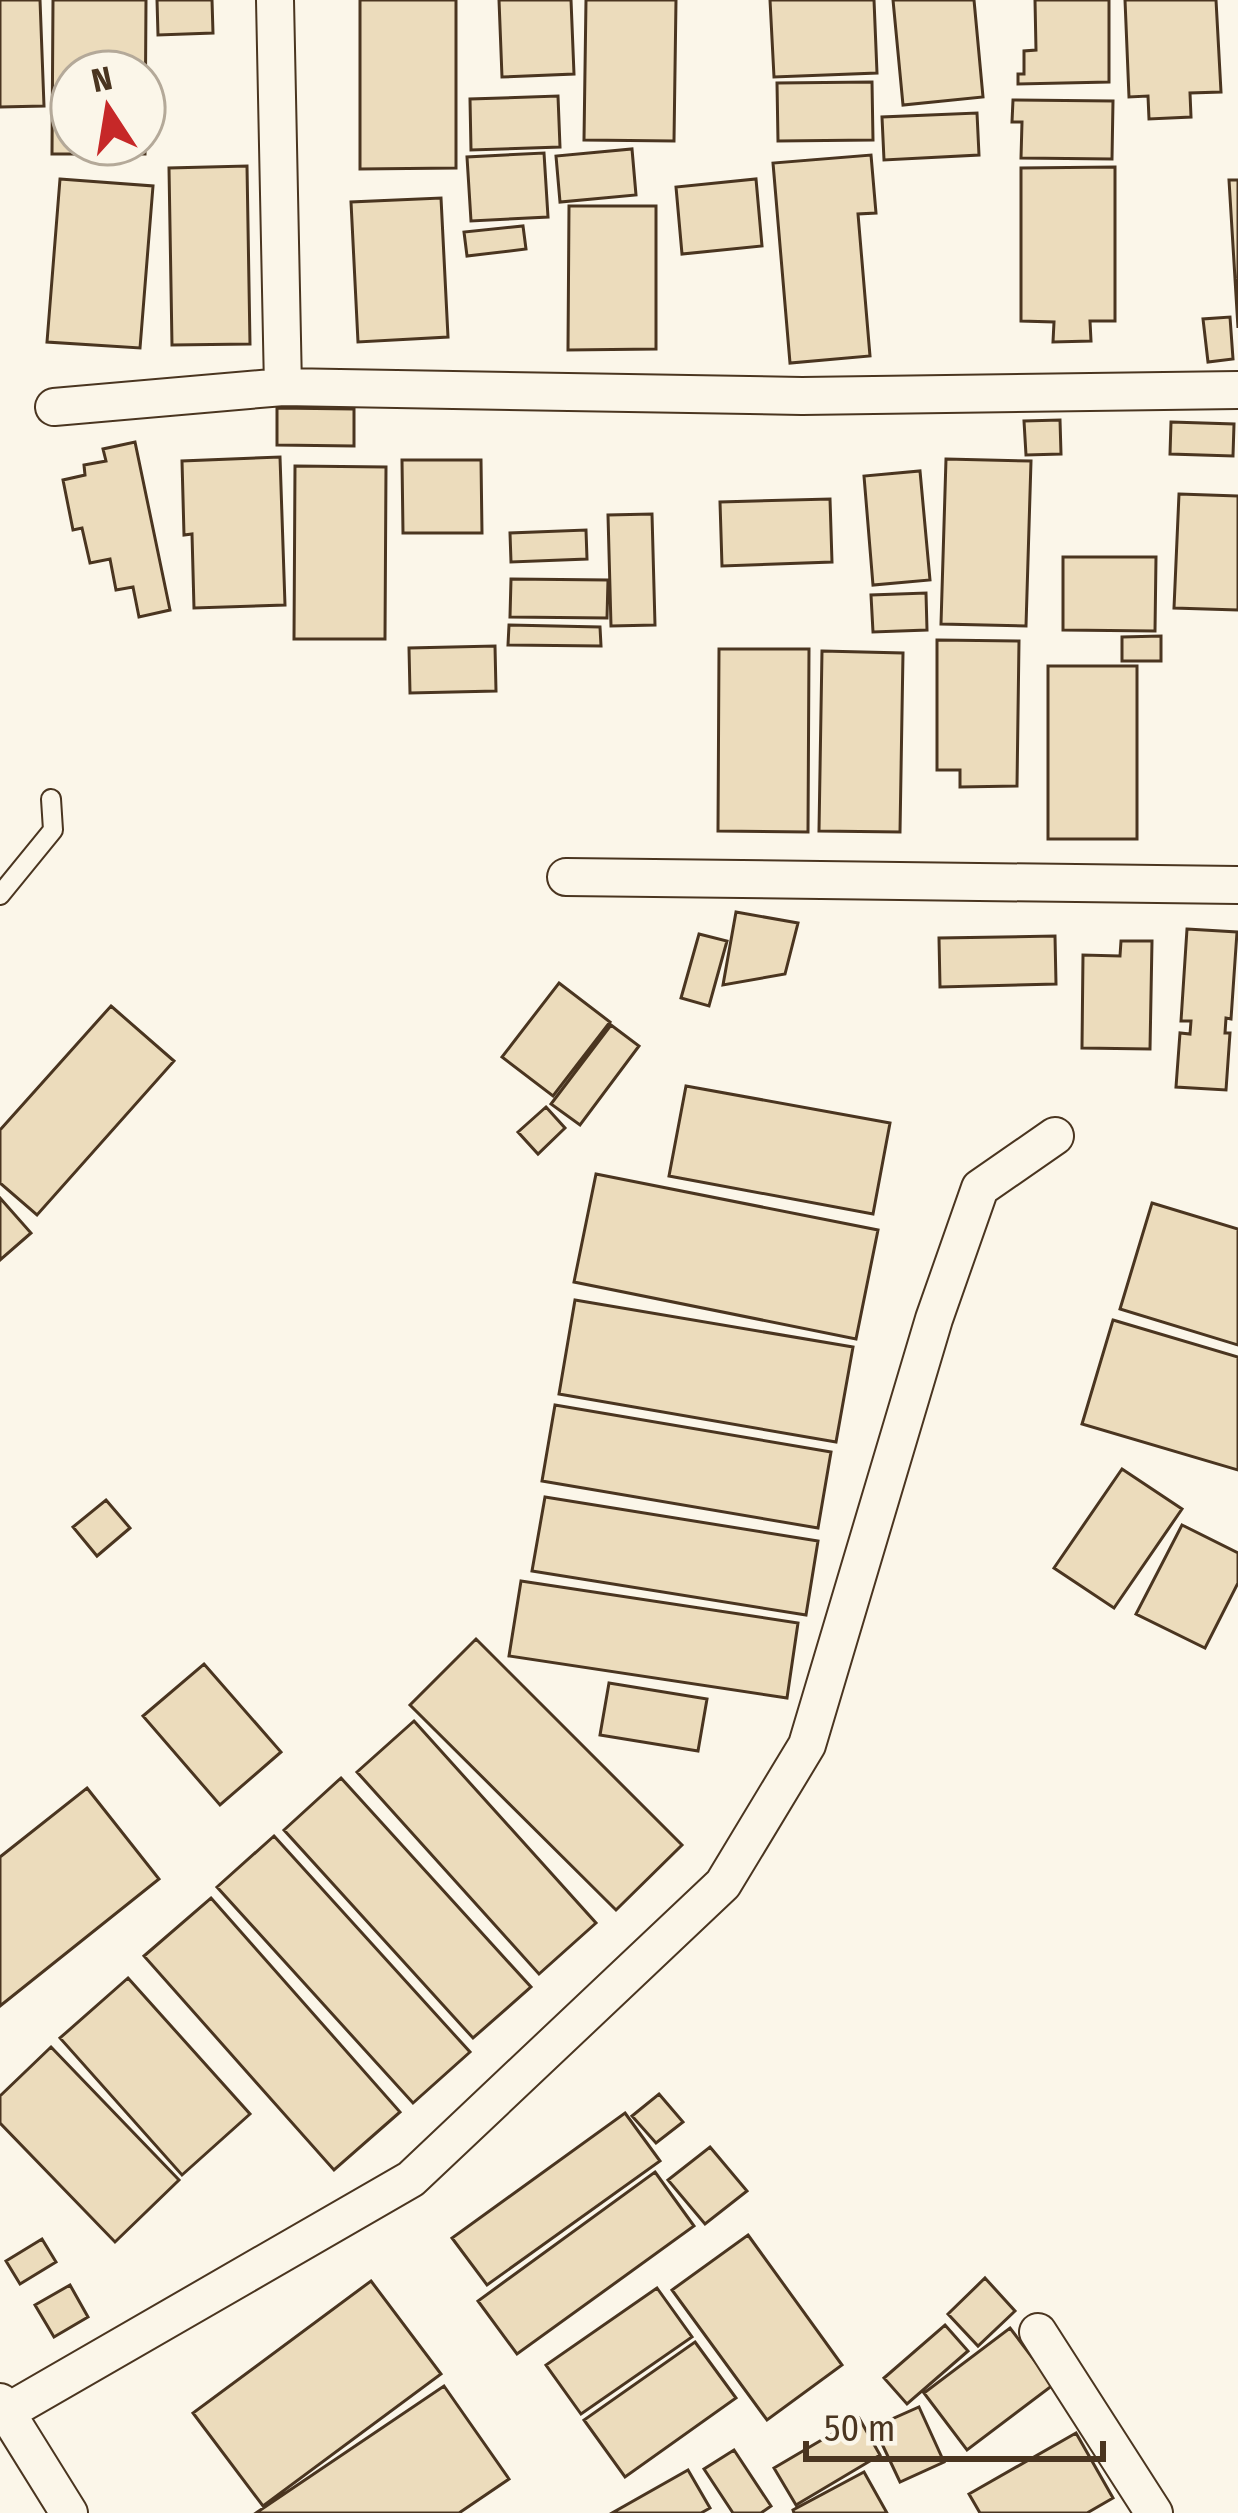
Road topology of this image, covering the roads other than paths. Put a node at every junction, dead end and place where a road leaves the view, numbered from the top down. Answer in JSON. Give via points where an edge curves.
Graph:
{"nodes":[{"id":1,"x":275,"y":0,"type":"edge"},
{"id":2,"x":283,"y":387,"type":"junction"},
{"id":3,"x":1238,"y":390,"type":"edge"},
{"id":4,"x":54,"y":407,"type":"dead end"},
{"id":5,"x":51,"y":799,"type":"dead end"},
{"id":6,"x":566,"y":877,"type":"dead end"},
{"id":7,"x":1238,"y":885,"type":"edge"},
{"id":8,"x":0,"y":895,"type":"edge"},
{"id":9,"x":1055,"y":1136,"type":"dead end"},
{"id":10,"x":1038,"y":2332,"type":"dead end"},
{"id":11,"x":3,"y":2407,"type":"edge"},
{"id":12,"x":68,"y":2513,"type":"edge"},
{"id":13,"x":1154,"y":2513,"type":"edge"}],
"edges":[{"from":1,"to":2,"type":"street"},
{"from":2,"to":3,"type":"street","via":[[802,396]]},
{"from":2,"to":4,"type":"street"},
{"from":5,"to":8,"type":"lane","via":[[53,830]]},
{"from":6,"to":7,"type":"street"},
{"from":9,"to":11,"type":"street","via":[[980,1187],[807,1745],[723,1884],[411,2180]]},
{"from":10,"to":13,"type":"street"},
{"from":11,"to":12,"type":"street"}]}
